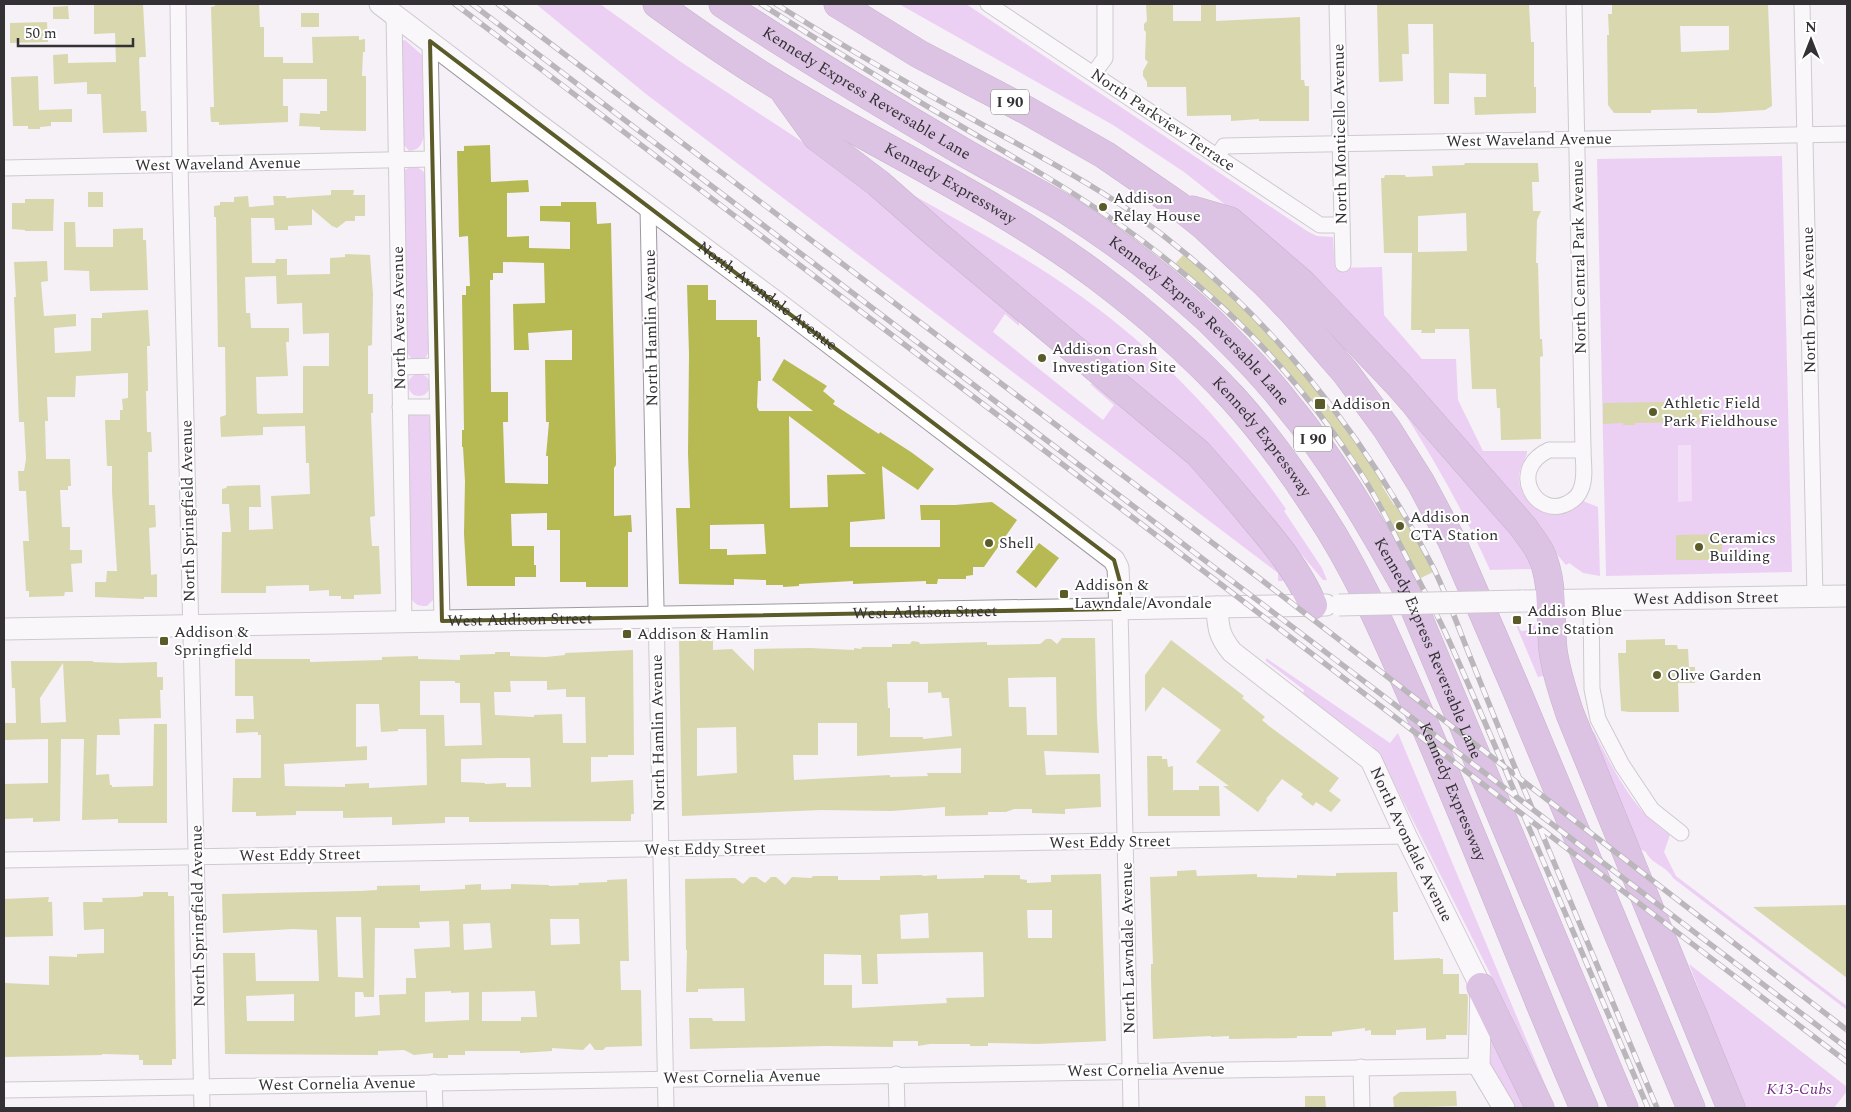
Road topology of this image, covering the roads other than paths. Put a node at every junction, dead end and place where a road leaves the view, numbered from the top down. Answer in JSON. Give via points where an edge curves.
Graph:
{"nodes":[{"id":1,"x":178,"y":4,"type":"edge"},
{"id":2,"x":657,"y":4,"type":"edge"},
{"id":3,"x":723,"y":4,"type":"edge"},
{"id":4,"x":838,"y":4,"type":"edge"},
{"id":5,"x":988,"y":4,"type":"edge"},
{"id":6,"x":1105,"y":4,"type":"edge"},
{"id":7,"x":1337,"y":4,"type":"edge"},
{"id":8,"x":1574,"y":4,"type":"edge"},
{"id":9,"x":1802,"y":4,"type":"edge"},
{"id":10,"x":387,"y":9,"type":"edge"},
{"id":11,"x":430,"y":41,"type":"junction"},
{"id":12,"x":1094,"y":73,"type":"junction"},
{"id":13,"x":781,"y":87,"type":"junction"},
{"id":14,"x":1847,"y":134,"type":"edge"},
{"id":15,"x":1805,"y":135,"type":"junction"},
{"id":16,"x":1577,"y":139,"type":"junction"},
{"id":17,"x":1340,"y":144,"type":"junction"},
{"id":18,"x":1217,"y":157,"type":"junction"},
{"id":19,"x":432,"y":159,"type":"junction"},
{"id":20,"x":396,"y":160,"type":"junction"},
{"id":21,"x":180,"y":164,"type":"junction"},
{"id":22,"x":4,"y":168,"type":"edge"},
{"id":23,"x":1179,"y":206,"type":"junction"},
{"id":24,"x":648,"y":207,"type":"junction"},
{"id":25,"x":1342,"y":225,"type":"junction"},
{"id":26,"x":1343,"y":264,"type":"dead end"},
{"id":27,"x":436,"y":366,"type":"junction"},
{"id":28,"x":400,"y":367,"type":"junction"},
{"id":29,"x":400,"y":407,"type":"junction"},
{"id":30,"x":438,"y":407,"type":"junction"},
{"id":31,"x":1583,"y":450,"type":"dead end"},
{"id":32,"x":1847,"y":596,"type":"edge"},
{"id":33,"x":1815,"y":597,"type":"junction"},
{"id":34,"x":1551,"y":600,"type":"junction"},
{"id":35,"x":1591,"y":600,"type":"junction"},
{"id":36,"x":1326,"y":605,"type":"junction"},
{"id":37,"x":1217,"y":607,"type":"junction"},
{"id":38,"x":1120,"y":609,"type":"junction"},
{"id":39,"x":656,"y":617,"type":"junction"},
{"id":40,"x":442,"y":621,"type":"junction"},
{"id":41,"x":404,"y":622,"type":"junction"},
{"id":42,"x":191,"y":626,"type":"junction"},
{"id":43,"x":4,"y":629,"type":"edge"},
{"id":44,"x":1681,"y":833,"type":"dead end"},
{"id":45,"x":1406,"y":836,"type":"junction"},
{"id":46,"x":1125,"y":842,"type":"junction"},
{"id":47,"x":661,"y":849,"type":"junction"},
{"id":48,"x":196,"y":857,"type":"junction"},
{"id":49,"x":4,"y":860,"type":"edge"},
{"id":50,"x":1481,"y":987,"type":"junction"},
{"id":51,"x":1479,"y":1066,"type":"junction"},
{"id":52,"x":1361,"y":1067,"type":"junction"},
{"id":53,"x":1130,"y":1070,"type":"junction"},
{"id":54,"x":896,"y":1074,"type":"junction"},
{"id":55,"x":665,"y":1078,"type":"junction"},
{"id":56,"x":434,"y":1082,"type":"junction"},
{"id":57,"x":202,"y":1086,"type":"junction"},
{"id":58,"x":4,"y":1090,"type":"edge"},
{"id":59,"x":202,"y":1108,"type":"edge"},
{"id":60,"x":435,"y":1108,"type":"edge"},
{"id":61,"x":666,"y":1108,"type":"edge"},
{"id":62,"x":897,"y":1108,"type":"edge"},
{"id":63,"x":1131,"y":1108,"type":"edge"},
{"id":64,"x":1362,"y":1108,"type":"edge"},
{"id":65,"x":1504,"y":1108,"type":"edge"},
{"id":66,"x":1540,"y":1108,"type":"edge"},
{"id":67,"x":1584,"y":1108,"type":"edge"},
{"id":68,"x":1624,"y":1108,"type":"edge"},
{"id":69,"x":1691,"y":1108,"type":"edge"},
{"id":70,"x":1731,"y":1108,"type":"edge"}],
"edges":[{"from":1,"to":21,"type":"street","name":"North Springfield Avenue"},
{"from":2,"to":13,"type":"highway","name":"Kennedy Expressway","number":"I 90"},
{"from":3,"to":68,"type":"highway","name":"Kennedy Express Reversable Lane","number":"I 90","via":[[815,64],[1065,210],[1118,246],[1208,320],[1286,402],[1372,527],[1405,586]]},
{"from":4,"to":23,"type":"highway","number":"I 90","via":[[919,54],[1105,155]]},
{"from":5,"to":12,"type":"street","name":"North Parkview Terrace"},
{"from":6,"to":12,"type":"street","via":[[1105,58]]},
{"from":7,"to":17,"type":"street","name":"North Monticello Avenue"},
{"from":8,"to":16,"type":"street","name":"North Central Park Avenue"},
{"from":9,"to":15,"type":"street","name":"North Drake Avenue"},
{"from":10,"to":11,"type":"street","name":"North Avondale Avenue"},
{"from":10,"to":20,"type":"street","name":"North Avers Avenue"},
{"from":11,"to":19,"type":"street"},
{"from":11,"to":24,"type":"street","name":"North Avondale Avenue"},
{"from":12,"to":18,"type":"street","name":"North Parkview Terrace"},
{"from":13,"to":36,"type":"highway","via":[[817,137],[878,182],[1198,453],[1284,553],[1304,585]]},
{"from":13,"to":67,"type":"highway","name":"Kennedy Expressway","number":"I 90","via":[[988,206],[1096,275],[1185,349],[1254,422],[1320,514],[1386,634]]},
{"from":14,"to":15,"type":"street","name":"West Waveland Avenue"},
{"from":15,"to":16,"type":"street","name":"West Waveland Avenue"},
{"from":15,"to":33,"type":"street","name":"North Drake Avenue"},
{"from":16,"to":17,"type":"street","name":"West Waveland Avenue"},
{"from":16,"to":31,"type":"street","name":"North Central Park Avenue"},
{"from":17,"to":18,"type":"street","name":"West Waveland Avenue","via":[[1224,146]]},
{"from":17,"to":25,"type":"street","name":"North Monticello Avenue"},
{"from":18,"to":25,"type":"street","name":"North Parkview Terrace","via":[[1320,225]]},
{"from":19,"to":20,"type":"street","name":"West Waveland Avenue"},
{"from":19,"to":27,"type":"street"},
{"from":20,"to":21,"type":"street","name":"West Waveland Avenue"},
{"from":20,"to":28,"type":"street","name":"North Avers Avenue"},
{"from":21,"to":22,"type":"street","name":"West Waveland Avenue"},
{"from":21,"to":42,"type":"street","name":"North Springfield Avenue"},
{"from":23,"to":34,"type":"highway","via":[[1230,222],[1334,314],[1524,528],[1541,554]]},
{"from":23,"to":69,"type":"highway","number":"I 90","via":[[1293,312],[1346,373],[1421,483],[1472,585]]},
{"from":24,"to":38,"type":"street","name":"North Avondale Avenue","via":[[1114,560],[1118,568]]},
{"from":24,"to":39,"type":"street","name":"North Hamlin Avenue"},
{"from":25,"to":26,"type":"street","name":"North Monticello Avenue"},
{"from":27,"to":28,"type":"street"},
{"from":27,"to":30,"type":"street"},
{"from":28,"to":29,"type":"street","name":"North Avers Avenue"},
{"from":29,"to":30,"type":"street"},
{"from":29,"to":41,"type":"street","name":"North Avers Avenue"},
{"from":30,"to":40,"type":"street"},
{"from":32,"to":33,"type":"street","name":"West Addison Street"},
{"from":33,"to":35,"type":"street","name":"West Addison Street"},
{"from":34,"to":35,"type":"street","name":"West Addison Street"},
{"from":34,"to":36,"type":"street","name":"West Addison Street","bridge":true},
{"from":34,"to":70,"type":"highway","via":[[1557,674],[1570,714]]},
{"from":35,"to":44,"type":"street","via":[[1592,689],[1598,719],[1622,765],[1652,810]]},
{"from":36,"to":37,"type":"street","name":"West Addison Street"},
{"from":37,"to":38,"type":"street","name":"West Addison Street"},
{"from":37,"to":45,"type":"street","name":"North Avondale Avenue","via":[[1218,628],[1222,640],[1232,652],[1371,760]]},
{"from":38,"to":39,"type":"street","name":"West Addison Street"},
{"from":38,"to":46,"type":"street","name":"North Lawndale Avenue"},
{"from":39,"to":40,"type":"street","name":"West Addison Street"},
{"from":39,"to":47,"type":"street","name":"North Hamlin Avenue"},
{"from":40,"to":41,"type":"street","name":"West Addison Street"},
{"from":41,"to":42,"type":"street","name":"West Addison Street"},
{"from":42,"to":43,"type":"street","name":"West Addison Street"},
{"from":42,"to":48,"type":"street","name":"North Springfield Avenue"},
{"from":45,"to":46,"type":"street","name":"West Eddy Street"},
{"from":45,"to":50,"type":"street","name":"North Avondale Avenue"},
{"from":46,"to":47,"type":"street","name":"West Eddy Street"},
{"from":46,"to":53,"type":"street","name":"North Lawndale Avenue"},
{"from":47,"to":48,"type":"street","name":"West Eddy Street"},
{"from":47,"to":55,"type":"street","name":"North Hamlin Avenue"},
{"from":48,"to":49,"type":"street","name":"West Eddy Street"},
{"from":48,"to":57,"type":"street","name":"North Springfield Avenue"},
{"from":50,"to":51,"type":"street","name":"North Avondale Avenue"},
{"from":50,"to":66,"type":"highway"},
{"from":51,"to":52,"type":"street","name":"West Cornelia Avenue"},
{"from":51,"to":65,"type":"street"},
{"from":52,"to":53,"type":"street","name":"West Cornelia Avenue"},
{"from":52,"to":64,"type":"street"},
{"from":53,"to":54,"type":"street","name":"West Cornelia Avenue"},
{"from":53,"to":63,"type":"street","name":"North Lawndale Avenue"},
{"from":54,"to":55,"type":"street","name":"West Cornelia Avenue"},
{"from":54,"to":62,"type":"street"},
{"from":55,"to":56,"type":"street","name":"West Cornelia Avenue"},
{"from":55,"to":61,"type":"street","name":"North Hamlin Avenue"},
{"from":56,"to":57,"type":"street","name":"West Cornelia Avenue"},
{"from":56,"to":60,"type":"street"},
{"from":57,"to":58,"type":"street","name":"West Cornelia Avenue"},
{"from":57,"to":59,"type":"street","name":"North Springfield Avenue"}]}
